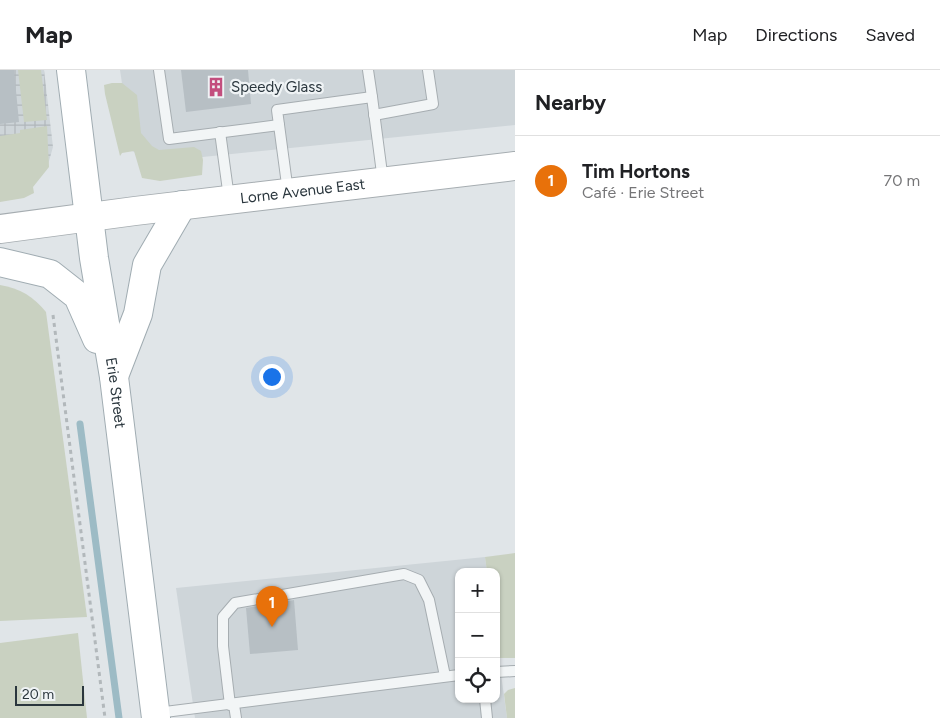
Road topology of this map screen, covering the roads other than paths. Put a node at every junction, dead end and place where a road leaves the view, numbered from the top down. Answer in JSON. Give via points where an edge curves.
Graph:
{"nodes":[{"id":1,"x":71,"y":70,"type":"edge"},
{"id":2,"x":159,"y":70,"type":"edge"},
{"id":3,"x":368,"y":70,"type":"edge"},
{"id":4,"x":428,"y":70,"type":"edge"},
{"id":5,"x":372,"y":97,"type":"junction"},
{"id":6,"x":374,"y":115,"type":"junction"},
{"id":7,"x":279,"y":125,"type":"junction"},
{"id":8,"x":220,"y":132,"type":"junction"},
{"id":9,"x":515,"y":166,"type":"edge"},
{"id":10,"x":383,"y":182,"type":"junction"},
{"id":11,"x":288,"y":193,"type":"junction"},
{"id":12,"x":229,"y":200,"type":"junction"},
{"id":13,"x":182,"y":205,"type":"junction"},
{"id":14,"x":90,"y":218,"type":"junction"},
{"id":15,"x":0,"y":229,"type":"edge"},
{"id":16,"x":0,"y":262,"type":"edge"},
{"id":17,"x":114,"y":377,"type":"junction"},
{"id":18,"x":515,"y":671,"type":"edge"},
{"id":19,"x":500,"y":672,"type":"edge"},
{"id":20,"x":455,"y":675,"type":"edge"},
{"id":21,"x":445,"y":676,"type":"junction"},
{"id":22,"x":485,"y":703,"type":"edge"},
{"id":23,"x":232,"y":705,"type":"junction"},
{"id":24,"x":156,"y":716,"type":"edge"},
{"id":25,"x":236,"y":718,"type":"edge"},
{"id":26,"x":487,"y":718,"type":"edge"}],
"edges":[{"from":1,"to":14,"type":"main road","name":"Erie Street"},
{"from":2,"to":8,"type":"lane","via":[[169,139]]},
{"from":3,"to":5,"type":"lane"},
{"from":4,"to":6,"type":"lane","via":[[434,104]]},
{"from":5,"to":6,"type":"lane"},
{"from":5,"to":7,"type":"lane","via":[[277,110]]},
{"from":6,"to":10,"type":"lane"},
{"from":7,"to":8,"type":"lane"},
{"from":7,"to":11,"type":"lane"},
{"from":8,"to":12,"type":"lane"},
{"from":9,"to":10,"type":"main road","name":"Lorne Avenue East"},
{"from":10,"to":11,"type":"main road","name":"Lorne Avenue East"},
{"from":11,"to":12,"type":"main road","name":"Lorne Avenue East"},
{"from":12,"to":13,"type":"main road","name":"Lorne Avenue East"},
{"from":13,"to":14,"type":"main road","name":"Lorne Avenue East"},
{"from":13,"to":17,"type":"main road","via":[[147,265],[138,314]]},
{"from":14,"to":15,"type":"main road","name":"Lorne Avenue East"},
{"from":14,"to":17,"type":"main road","name":"Erie Street"},
{"from":16,"to":17,"type":"main road","via":[[50,274],[78,296]]},
{"from":17,"to":24,"type":"main road","name":"Erie Street"},
{"from":18,"to":19,"type":"lane"},
{"from":20,"to":21,"type":"lane"},
{"from":21,"to":23,"type":"lane"},
{"from":21,"to":23,"type":"lane","via":[[428,600],[419,580],[404,574],[235,603],[223,617],[223,646]]},
{"from":22,"to":26,"type":"lane"},
{"from":23,"to":24,"type":"lane"},
{"from":23,"to":25,"type":"lane"}]}
